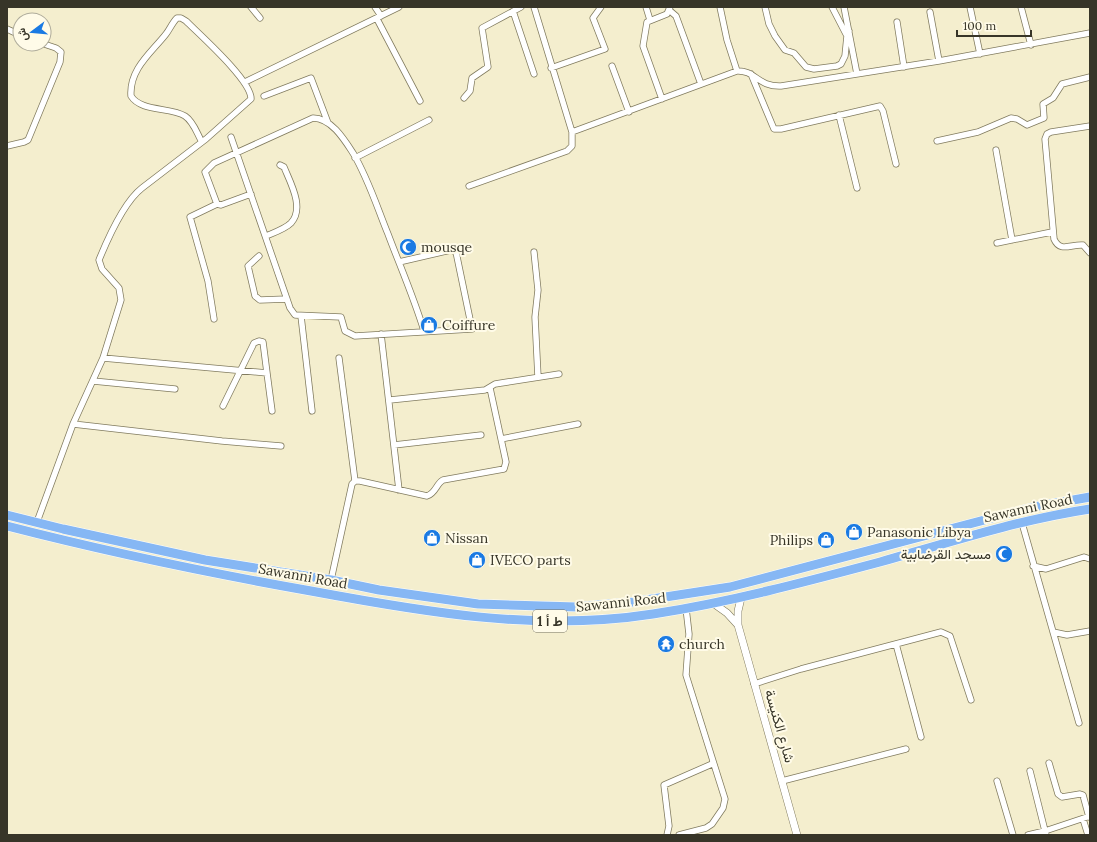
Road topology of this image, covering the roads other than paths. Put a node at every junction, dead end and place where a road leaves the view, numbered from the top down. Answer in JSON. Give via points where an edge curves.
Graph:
{"nodes":[{"id":1,"x":251,"y":7,"type":"edge"},
{"id":2,"x":375,"y":7,"type":"edge"},
{"id":3,"x":399,"y":7,"type":"edge"},
{"id":4,"x":521,"y":7,"type":"edge"},
{"id":5,"x":534,"y":7,"type":"edge"},
{"id":6,"x":601,"y":7,"type":"edge"},
{"id":7,"x":646,"y":7,"type":"edge"},
{"id":8,"x":720,"y":7,"type":"edge"},
{"id":9,"x":765,"y":7,"type":"edge"},
{"id":10,"x":832,"y":7,"type":"edge"},
{"id":11,"x":844,"y":7,"type":"edge"},
{"id":12,"x":970,"y":7,"type":"edge"},
{"id":13,"x":1021,"y":7,"type":"edge"},
{"id":14,"x":670,"y":9,"type":"edge"},
{"id":15,"x":513,"y":12,"type":"junction"},
{"id":16,"x":930,"y":12,"type":"dead end"},
{"id":17,"x":260,"y":18,"type":"dead end"},
{"id":18,"x":379,"y":18,"type":"junction"},
{"id":19,"x":650,"y":20,"type":"junction"},
{"id":20,"x":897,"y":22,"type":"dead end"},
{"id":21,"x":1090,"y":33,"type":"edge"},
{"id":22,"x":848,"y":34,"type":"junction"},
{"id":23,"x":1031,"y":45,"type":"junction"},
{"id":24,"x":52,"y":47,"type":"edge"},
{"id":25,"x":980,"y":54,"type":"junction"},
{"id":26,"x":939,"y":61,"type":"junction"},
{"id":27,"x":612,"y":66,"type":"dead end"},
{"id":28,"x":904,"y":67,"type":"junction"},
{"id":29,"x":552,"y":68,"type":"junction"},
{"id":30,"x":737,"y":71,"type":"junction"},
{"id":31,"x":534,"y":74,"type":"dead end"},
{"id":32,"x":751,"y":74,"type":"junction"},
{"id":33,"x":857,"y":74,"type":"junction"},
{"id":34,"x":1090,"y":77,"type":"edge"},
{"id":35,"x":245,"y":82,"type":"junction"},
{"id":36,"x":701,"y":84,"type":"junction"},
{"id":37,"x":264,"y":96,"type":"dead end"},
{"id":38,"x":464,"y":98,"type":"dead end"},
{"id":39,"x":662,"y":99,"type":"junction"},
{"id":40,"x":420,"y":101,"type":"dead end"},
{"id":41,"x":629,"y":112,"type":"junction"},
{"id":42,"x":839,"y":115,"type":"junction"},
{"id":43,"x":429,"y":120,"type":"dead end"},
{"id":44,"x":328,"y":123,"type":"junction"},
{"id":45,"x":1090,"y":126,"type":"edge"},
{"id":46,"x":572,"y":132,"type":"junction"},
{"id":47,"x":231,"y":137,"type":"dead end"},
{"id":48,"x":937,"y":141,"type":"dead end"},
{"id":49,"x":202,"y":142,"type":"junction"},
{"id":50,"x":7,"y":146,"type":"edge"},
{"id":51,"x":996,"y":150,"type":"dead end"},
{"id":52,"x":237,"y":152,"type":"junction"},
{"id":53,"x":355,"y":158,"type":"junction"},
{"id":54,"x":896,"y":164,"type":"dead end"},
{"id":55,"x":280,"y":165,"type":"dead end"},
{"id":56,"x":469,"y":186,"type":"dead end"},
{"id":57,"x":857,"y":188,"type":"dead end"},
{"id":58,"x":251,"y":194,"type":"junction"},
{"id":59,"x":217,"y":204,"type":"junction"},
{"id":60,"x":1052,"y":232,"type":"junction"},
{"id":61,"x":266,"y":236,"type":"junction"},
{"id":62,"x":1012,"y":240,"type":"junction"},
{"id":63,"x":997,"y":243,"type":"dead end"},
{"id":64,"x":534,"y":252,"type":"dead end"},
{"id":65,"x":1090,"y":253,"type":"edge"},
{"id":66,"x":259,"y":256,"type":"dead end"},
{"id":67,"x":399,"y":262,"type":"junction"},
{"id":68,"x":287,"y":299,"type":"junction"},
{"id":69,"x":301,"y":316,"type":"junction"},
{"id":70,"x":214,"y":320,"type":"dead end"},
{"id":71,"x":424,"y":331,"type":"junction"},
{"id":72,"x":381,"y":334,"type":"junction"},
{"id":73,"x":103,"y":358,"type":"junction"},
{"id":74,"x":338,"y":358,"type":"dead end"},
{"id":75,"x":241,"y":371,"type":"junction"},
{"id":76,"x":267,"y":373,"type":"junction"},
{"id":77,"x":558,"y":374,"type":"dead end"},
{"id":78,"x":538,"y":377,"type":"junction"},
{"id":79,"x":93,"y":380,"type":"junction"},
{"id":80,"x":490,"y":388,"type":"junction"},
{"id":81,"x":175,"y":389,"type":"dead end"},
{"id":82,"x":390,"y":400,"type":"junction"},
{"id":83,"x":223,"y":406,"type":"dead end"},
{"id":84,"x":272,"y":411,"type":"dead end"},
{"id":85,"x":312,"y":411,"type":"dead end"},
{"id":86,"x":73,"y":424,"type":"junction"},
{"id":87,"x":578,"y":424,"type":"dead end"},
{"id":88,"x":481,"y":435,"type":"dead end"},
{"id":89,"x":501,"y":439,"type":"junction"},
{"id":90,"x":394,"y":445,"type":"junction"},
{"id":91,"x":282,"y":446,"type":"dead end"},
{"id":92,"x":355,"y":482,"type":"junction"},
{"id":93,"x":400,"y":490,"type":"junction"},
{"id":94,"x":1090,"y":497,"type":"edge"},
{"id":95,"x":1090,"y":509,"type":"edge"},
{"id":96,"x":7,"y":515,"type":"edge"},
{"id":97,"x":37,"y":522,"type":"junction"},
{"id":98,"x":1022,"y":523,"type":"junction"},
{"id":99,"x":7,"y":526,"type":"edge"},
{"id":100,"x":1090,"y":559,"type":"edge"},
{"id":101,"x":1033,"y":566,"type":"junction"},
{"id":102,"x":331,"y":580,"type":"junction"},
{"id":103,"x":741,"y":598,"type":"junction"},
{"id":104,"x":713,"y":603,"type":"junction"},
{"id":105,"x":686,"y":608,"type":"junction"},
{"id":106,"x":738,"y":625,"type":"junction"},
{"id":107,"x":1090,"y":631,"type":"edge"},
{"id":108,"x":1052,"y":632,"type":"junction"},
{"id":109,"x":896,"y":644,"type":"junction"},
{"id":110,"x":754,"y":684,"type":"junction"},
{"id":111,"x":970,"y":700,"type":"dead end"},
{"id":112,"x":1079,"y":723,"type":"dead end"},
{"id":113,"x":921,"y":737,"type":"dead end"},
{"id":114,"x":906,"y":749,"type":"dead end"},
{"id":115,"x":714,"y":761,"type":"junction"},
{"id":116,"x":1049,"y":763,"type":"dead end"},
{"id":117,"x":1030,"y":771,"type":"dead end"},
{"id":118,"x":782,"y":781,"type":"junction"},
{"id":119,"x":997,"y":781,"type":"dead end"},
{"id":120,"x":1090,"y":816,"type":"edge"},
{"id":121,"x":1083,"y":819,"type":"junction"},
{"id":122,"x":1045,"y":833,"type":"edge"},
{"id":123,"x":667,"y":835,"type":"edge"},
{"id":124,"x":679,"y":835,"type":"edge"},
{"id":125,"x":797,"y":835,"type":"edge"},
{"id":126,"x":1013,"y":835,"type":"edge"},
{"id":127,"x":1028,"y":835,"type":"edge"},
{"id":128,"x":1088,"y":835,"type":"edge"}],
"edges":[{"from":1,"to":17,"type":"street"},
{"from":2,"to":18,"type":"street"},
{"from":3,"to":18,"type":"street"},
{"from":4,"to":15,"type":"street"},
{"from":5,"to":29,"type":"street"},
{"from":6,"to":29,"type":"street","via":[[593,18],[605,46],[603,50]]},
{"from":7,"to":19,"type":"street"},
{"from":8,"to":30,"type":"street"},
{"from":9,"to":22,"type":"street","via":[[775,36],[785,50],[794,53],[806,67],[814,69],[841,64],[845,56]]},
{"from":10,"to":22,"type":"street"},
{"from":11,"to":22,"type":"street"},
{"from":12,"to":25,"type":"street"},
{"from":13,"to":23,"type":"street"},
{"from":14,"to":19,"type":"street","via":[[667,14]]},
{"from":14,"to":36,"type":"street","via":[[676,16]]},
{"from":15,"to":31,"type":"street"},
{"from":15,"to":38,"type":"street","via":[[482,28],[488,67],[472,78],[470,91]]},
{"from":16,"to":26,"type":"street"},
{"from":18,"to":35,"type":"street"},
{"from":18,"to":40,"type":"street"},
{"from":19,"to":39,"type":"street","via":[[645,25],[643,46]]},
{"from":20,"to":28,"type":"street"},
{"from":21,"to":23,"type":"street"},
{"from":22,"to":33,"type":"street"},
{"from":23,"to":25,"type":"street"},
{"from":24,"to":50,"type":"street","via":[[61,52],[60,62],[28,140]]},
{"from":25,"to":26,"type":"street"},
{"from":26,"to":28,"type":"street"},
{"from":27,"to":41,"type":"street"},
{"from":28,"to":33,"type":"street"},
{"from":29,"to":46,"type":"street"},
{"from":30,"to":32,"type":"street"},
{"from":30,"to":36,"type":"street"},
{"from":32,"to":33,"type":"street","via":[[771,86]]},
{"from":32,"to":42,"type":"street","via":[[774,129]]},
{"from":34,"to":48,"type":"street","via":[[1060,85],[1053,98],[1044,104],[1042,120],[1027,125],[1011,118],[978,132]]},
{"from":35,"to":49,"type":"street","via":[[251,96],[249,102]]},
{"from":35,"to":49,"type":"street","via":[[182,18],[177,18],[167,34],[145,57],[132,84],[133,100],[186,116]]},
{"from":36,"to":39,"type":"street"},
{"from":37,"to":44,"type":"street","via":[[310,78]]},
{"from":39,"to":41,"type":"street"},
{"from":41,"to":46,"type":"street"},
{"from":42,"to":54,"type":"street","via":[[880,106]]},
{"from":42,"to":57,"type":"street"},
{"from":43,"to":53,"type":"street"},
{"from":44,"to":52,"type":"street","via":[[314,118]]},
{"from":44,"to":53,"type":"street","via":[[349,146]]},
{"from":45,"to":60,"type":"street","via":[[1051,132],[1046,136]]},
{"from":46,"to":56,"type":"street","via":[[572,146],[567,151]]},
{"from":47,"to":52,"type":"street"},
{"from":49,"to":73,"type":"street","via":[[133,195],[103,250],[99,260],[102,269],[119,288],[121,300]]},
{"from":51,"to":62,"type":"street"},
{"from":52,"to":58,"type":"street"},
{"from":52,"to":59,"type":"street","via":[[214,163],[206,171]]},
{"from":53,"to":67,"type":"street"},
{"from":55,"to":61,"type":"street","via":[[284,167],[295,195],[296,210],[291,223]]},
{"from":58,"to":59,"type":"street","via":[[221,205]]},
{"from":58,"to":61,"type":"street"},
{"from":59,"to":70,"type":"street","via":[[190,217],[208,281]]},
{"from":60,"to":62,"type":"street"},
{"from":60,"to":65,"type":"street","via":[[1058,246],[1066,248],[1083,244]]},
{"from":61,"to":68,"type":"street"},
{"from":62,"to":63,"type":"street"},
{"from":64,"to":78,"type":"street","via":[[538,290],[535,317]]},
{"from":66,"to":68,"type":"street","via":[[248,266],[255,296],[260,300]]},
{"from":67,"to":71,"type":"street"},
{"from":67,"to":71,"type":"street","via":[[451,250],[456,252],[472,329]]},
{"from":68,"to":69,"type":"street","via":[[292,313]]},
{"from":69,"to":72,"type":"street","via":[[339,316],[342,318],[345,331],[350,335]]},
{"from":69,"to":85,"type":"street"},
{"from":71,"to":72,"type":"street"},
{"from":72,"to":82,"type":"street"},
{"from":73,"to":75,"type":"street"},
{"from":73,"to":79,"type":"street"},
{"from":74,"to":92,"type":"street"},
{"from":75,"to":76,"type":"street"},
{"from":75,"to":76,"type":"street","via":[[254,343],[259,341],[263,342]]},
{"from":75,"to":83,"type":"street"},
{"from":76,"to":84,"type":"street"},
{"from":77,"to":78,"type":"street"},
{"from":78,"to":80,"type":"street","via":[[495,384]]},
{"from":79,"to":81,"type":"street"},
{"from":79,"to":86,"type":"street"},
{"from":80,"to":82,"type":"street"},
{"from":80,"to":89,"type":"street"},
{"from":82,"to":90,"type":"street"},
{"from":86,"to":91,"type":"street"},
{"from":86,"to":97,"type":"street"},
{"from":87,"to":89,"type":"street"},
{"from":88,"to":90,"type":"street"},
{"from":89,"to":93,"type":"street","via":[[506,464],[504,469],[443,480],[427,496]]},
{"from":90,"to":93,"type":"street"},
{"from":92,"to":93,"type":"street","via":[[360,480]]},
{"from":92,"to":102,"type":"street","via":[[352,484]]},
{"from":94,"to":102,"type":"highway","name":"Sawanni Road","number":"ط أ 1","via":[[1034,507],[730,587],[633,602],[577,607],[478,604],[379,590]]},
{"from":95,"to":98,"type":"highway","name":"Sawanni Road","number":"ط أ 1"},
{"from":96,"to":97,"type":"highway","name":"Sawanni Road","number":"ط أ 1"},
{"from":97,"to":102,"type":"highway","name":"Sawanni Road","number":"ط أ 1","via":[[205,560]]},
{"from":98,"to":101,"type":"street"},
{"from":98,"to":103,"type":"highway","name":"Sawanni Road","number":"ط أ 1"},
{"from":99,"to":105,"type":"highway","name":"Sawanni Road","number":"ط أ 1","via":[[202,572],[462,617],[572,621],[623,618]]},
{"from":100,"to":101,"type":"street","via":[[1084,557],[1046,569]]},
{"from":101,"to":108,"type":"street"},
{"from":103,"to":104,"type":"highway","name":"Sawanni Road","number":"ط أ 1"},
{"from":103,"to":106,"type":"main road","name":"شارع الكنيسة"},
{"from":104,"to":105,"type":"highway","name":"Sawanni Road","number":"ط أ 1"},
{"from":104,"to":106,"type":"main road","name":"شارع الكنيسة"},
{"from":105,"to":115,"type":"street","via":[[689,634],[686,675]]},
{"from":106,"to":110,"type":"main road","name":"شارع الكنيسة"},
{"from":107,"to":108,"type":"street","via":[[1067,635]]},
{"from":108,"to":112,"type":"street"},
{"from":109,"to":110,"type":"street"},
{"from":109,"to":111,"type":"street","via":[[941,632],[950,636]]},
{"from":109,"to":113,"type":"street"},
{"from":110,"to":118,"type":"main road","name":"شارع الكنيسة"},
{"from":114,"to":118,"type":"street"},
{"from":115,"to":123,"type":"street","via":[[664,785],[669,826]]},
{"from":115,"to":124,"type":"street","via":[[725,799],[723,808],[706,828]]},
{"from":116,"to":120,"type":"street","via":[[1058,794],[1062,797],[1083,795]]},
{"from":117,"to":122,"type":"street"},
{"from":118,"to":125,"type":"main road","name":"شارع الكنيسة"},
{"from":119,"to":126,"type":"street"},
{"from":120,"to":121,"type":"street"},
{"from":121,"to":122,"type":"street"},
{"from":121,"to":128,"type":"street"},
{"from":122,"to":127,"type":"street"}]}
